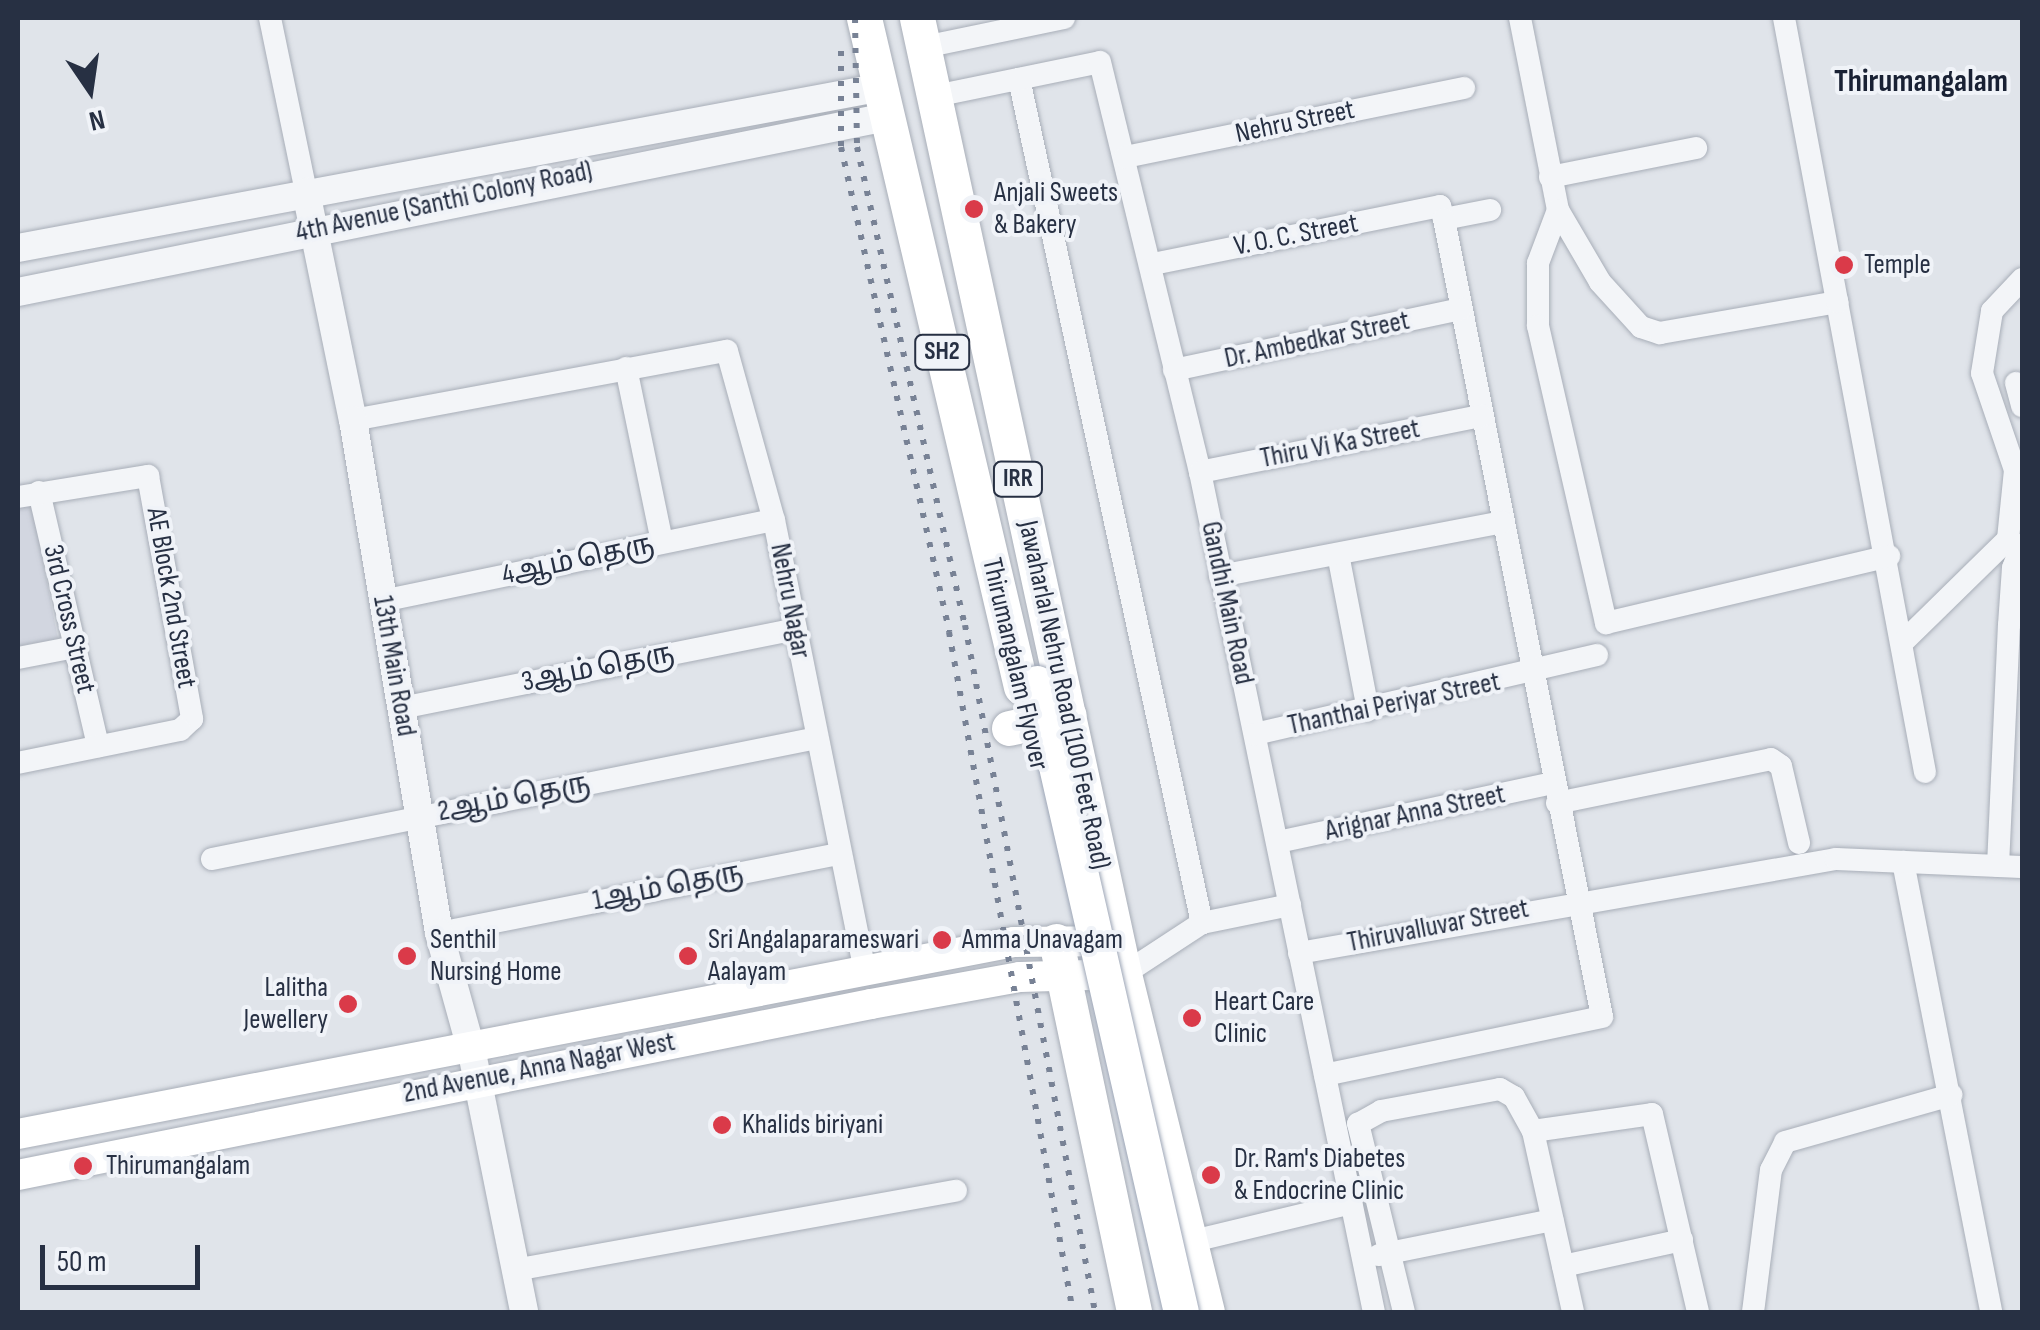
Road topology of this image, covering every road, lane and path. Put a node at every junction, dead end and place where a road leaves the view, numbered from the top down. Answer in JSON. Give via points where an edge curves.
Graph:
{"nodes":[{"id":1,"x":270,"y":18,"type":"edge"},
{"id":2,"x":850,"y":18,"type":"edge"},
{"id":3,"x":864,"y":18,"type":"edge"},
{"id":4,"x":896,"y":18,"type":"edge"},
{"id":5,"x":1064,"y":18,"type":"edge"},
{"id":6,"x":1520,"y":18,"type":"edge"},
{"id":7,"x":1784,"y":18,"type":"edge"},
{"id":8,"x":921,"y":32,"type":"edge"},
{"id":9,"x":1019,"y":80,"type":"junction"},
{"id":10,"x":1464,"y":88,"type":"dead end"},
{"id":11,"x":935,"y":96,"type":"junction"},
{"id":12,"x":869,"y":105,"type":"junction"},
{"id":13,"x":1696,"y":148,"type":"dead end"},
{"id":14,"x":1125,"y":157,"type":"junction"},
{"id":15,"x":1550,"y":177,"type":"junction"},
{"id":16,"x":306,"y":192,"type":"junction"},
{"id":17,"x":1490,"y":210,"type":"dead end"},
{"id":18,"x":1558,"y":210,"type":"junction"},
{"id":19,"x":1442,"y":213,"type":"junction"},
{"id":20,"x":314,"y":229,"type":"junction"},
{"id":21,"x":18,"y":248,"type":"edge"},
{"id":22,"x":1153,"y":264,"type":"junction"},
{"id":23,"x":2022,"y":279,"type":"edge"},
{"id":24,"x":18,"y":292,"type":"edge"},
{"id":25,"x":1836,"y":302,"type":"junction"},
{"id":26,"x":1461,"y":309,"type":"junction"},
{"id":27,"x":626,"y":368,"type":"junction"},
{"id":28,"x":1174,"y":370,"type":"junction"},
{"id":29,"x":2016,"y":383,"type":"dead end"},
{"id":30,"x":2022,"y":406,"type":"edge"},
{"id":31,"x":1481,"y":416,"type":"junction"},
{"id":32,"x":352,"y":420,"type":"junction"},
{"id":33,"x":1200,"y":472,"type":"junction"},
{"id":34,"x":28,"y":494,"type":"edge"},
{"id":35,"x":774,"y":520,"type":"junction"},
{"id":36,"x":1502,"y":522,"type":"junction"},
{"id":37,"x":662,"y":542,"type":"junction"},
{"id":38,"x":2022,"y":545,"type":"edge"},
{"id":39,"x":1338,"y":554,"type":"junction"},
{"id":40,"x":1888,"y":556,"type":"junction"},
{"id":41,"x":1220,"y":576,"type":"junction"},
{"id":42,"x":382,"y":601,"type":"junction"},
{"id":43,"x":794,"y":628,"type":"junction"},
{"id":44,"x":1903,"y":642,"type":"junction"},
{"id":45,"x":75,"y":647,"type":"junction"},
{"id":46,"x":1597,"y":655,"type":"dead end"},
{"id":47,"x":18,"y":658,"type":"edge"},
{"id":48,"x":1532,"y":675,"type":"junction"},
{"id":49,"x":1029,"y":685,"type":"junction"},
{"id":50,"x":401,"y":708,"type":"junction"},
{"id":51,"x":1368,"y":710,"type":"junction"},
{"id":52,"x":1068,"y":715,"type":"junction"},
{"id":53,"x":1009,"y":728,"type":"dead end"},
{"id":54,"x":1255,"y":734,"type":"junction"},
{"id":55,"x":817,"y":738,"type":"junction"},
{"id":56,"x":98,"y":746,"type":"junction"},
{"id":57,"x":18,"y":763,"type":"edge"},
{"id":58,"x":1925,"y":772,"type":"dead end"},
{"id":59,"x":1555,"y":793,"type":"junction"},
{"id":60,"x":419,"y":818,"type":"junction"},
{"id":61,"x":1278,"y":842,"type":"junction"},
{"id":62,"x":1799,"y":843,"type":"dead end"},
{"id":63,"x":838,"y":854,"type":"junction"},
{"id":64,"x":212,"y":859,"type":"dead end"},
{"id":65,"x":1903,"y":862,"type":"junction"},
{"id":66,"x":1998,"y":866,"type":"junction"},
{"id":67,"x":2022,"y":867,"type":"edge"},
{"id":68,"x":1576,"y":899,"type":"junction"},
{"id":69,"x":1290,"y":905,"type":"junction"},
{"id":70,"x":1202,"y":923,"type":"junction"},
{"id":71,"x":439,"y":932,"type":"junction"},
{"id":72,"x":1056,"y":941,"type":"junction"},
{"id":73,"x":1164,"y":943,"type":"junction"},
{"id":74,"x":1300,"y":952,"type":"junction"},
{"id":75,"x":1121,"y":957,"type":"junction"},
{"id":76,"x":864,"y":970,"type":"junction"},
{"id":77,"x":1064,"y":977,"type":"junction"},
{"id":78,"x":471,"y":1048,"type":"junction"},
{"id":79,"x":1326,"y":1075,"type":"junction"},
{"id":80,"x":474,"y":1079,"type":"junction"},
{"id":81,"x":1951,"y":1095,"type":"junction"},
{"id":82,"x":1532,"y":1131,"type":"junction"},
{"id":83,"x":18,"y":1134,"type":"edge"},
{"id":84,"x":18,"y":1174,"type":"edge"},
{"id":85,"x":956,"y":1191,"type":"dead end"},
{"id":86,"x":1350,"y":1203,"type":"junction"},
{"id":87,"x":1552,"y":1220,"type":"junction"},
{"id":88,"x":1682,"y":1240,"type":"junction"},
{"id":89,"x":1189,"y":1242,"type":"junction"},
{"id":90,"x":1391,"y":1254,"type":"junction"},
{"id":91,"x":1364,"y":1258,"type":"junction"},
{"id":92,"x":1563,"y":1266,"type":"junction"},
{"id":93,"x":515,"y":1270,"type":"junction"},
{"id":94,"x":524,"y":1312,"type":"edge"},
{"id":95,"x":1134,"y":1312,"type":"edge"},
{"id":96,"x":1158,"y":1312,"type":"edge"},
{"id":97,"x":1181,"y":1312,"type":"edge"},
{"id":98,"x":1207,"y":1312,"type":"edge"},
{"id":99,"x":1374,"y":1312,"type":"edge"},
{"id":100,"x":1404,"y":1312,"type":"edge"},
{"id":101,"x":1573,"y":1312,"type":"edge"},
{"id":102,"x":1698,"y":1312,"type":"edge"},
{"id":103,"x":1753,"y":1312,"type":"edge"},
{"id":104,"x":1991,"y":1312,"type":"edge"}],
"edges":[{"from":1,"to":16,"type":"street","name":"13th Main Road"},
{"from":2,"to":12,"type":"main road"},
{"from":3,"to":49,"type":"main road","name":"Thirumangalam Flyover","number":"SH2"},
{"from":4,"to":49,"type":"main road","name":"Thirumangalam Flyover","number":"SH2"},
{"from":5,"to":8,"type":"street"},
{"from":6,"to":15,"type":"street"},
{"from":7,"to":25,"type":"street"},
{"from":8,"to":11,"type":"main road","name":"Jawaharlal Nehru Road (100 Feet Road)","number":"IRR"},
{"from":9,"to":11,"type":"street","name":"Gandhi Main Road"},
{"from":9,"to":14,"type":"street","name":"Gandhi Main Road","via":[[1100,62]]},
{"from":9,"to":70,"type":"street"},
{"from":10,"to":14,"type":"street","name":"Nehru Street"},
{"from":11,"to":52,"type":"main road","name":"Jawaharlal Nehru Road (100 Feet Road)","number":"IRR"},
{"from":12,"to":16,"type":"street","name":"4th Avenue (Santhi Colony Road)"},
{"from":12,"to":20,"type":"street","name":"4th Avenue (Santhi Colony Road)"},
{"from":13,"to":15,"type":"street"},
{"from":14,"to":22,"type":"street","name":"Gandhi Main Road"},
{"from":15,"to":18,"type":"street"},
{"from":16,"to":20,"type":"street","name":"13th Main Road"},
{"from":16,"to":21,"type":"street","name":"4th Avenue (Santhi Colony Road)"},
{"from":17,"to":19,"type":"street","name":"V. O. C. Street"},
{"from":18,"to":25,"type":"street","via":[[1600,282],[1640,327],[1660,333]]},
{"from":18,"to":40,"type":"street","via":[[1538,264],[1538,326],[1606,623]]},
{"from":19,"to":22,"type":"street","name":"V. O. C. Street"},
{"from":19,"to":26,"type":"street"},
{"from":20,"to":24,"type":"street","name":"4th Avenue (Santhi Colony Road)"},
{"from":20,"to":32,"type":"street","name":"13th Main Road"},
{"from":22,"to":28,"type":"street","name":"Gandhi Main Road"},
{"from":23,"to":44,"type":"street","via":[[1992,311],[1982,372],[2015,470],[2008,539]]},
{"from":25,"to":40,"type":"street"},
{"from":26,"to":28,"type":"street","name":"Dr. Ambedkar Street"},
{"from":26,"to":31,"type":"street"},
{"from":27,"to":32,"type":"street"},
{"from":27,"to":35,"type":"street","name":"Nehru Nagar","via":[[726,351]]},
{"from":27,"to":37,"type":"street"},
{"from":28,"to":33,"type":"street","name":"Gandhi Main Road"},
{"from":29,"to":30,"type":"street"},
{"from":31,"to":33,"type":"street","name":"Thiru Vi Ka Street"},
{"from":31,"to":36,"type":"street"},
{"from":32,"to":42,"type":"street","name":"13th Main Road"},
{"from":33,"to":41,"type":"street","name":"Gandhi Main Road"},
{"from":34,"to":45,"type":"street","name":"3rd Cross Street"},
{"from":34,"to":56,"type":"street","name":"AE Block 2nd Street","via":[[144,475],[189,724]]},
{"from":35,"to":37,"type":"street","name":"4ஆம் தெரு"},
{"from":35,"to":43,"type":"street","name":"Nehru Nagar"},
{"from":36,"to":39,"type":"street"},
{"from":36,"to":48,"type":"street"},
{"from":37,"to":42,"type":"street","name":"4ஆம் தெரு"},
{"from":38,"to":66,"type":"street","via":[[2008,625]]},
{"from":39,"to":41,"type":"street"},
{"from":39,"to":51,"type":"street"},
{"from":40,"to":44,"type":"street"},
{"from":41,"to":54,"type":"street","name":"Gandhi Main Road"},
{"from":42,"to":50,"type":"street","name":"13th Main Road"},
{"from":43,"to":50,"type":"street","name":"3ஆம் தெரு"},
{"from":43,"to":55,"type":"street","name":"Nehru Nagar"},
{"from":44,"to":58,"type":"street"},
{"from":45,"to":47,"type":"street"},
{"from":45,"to":56,"type":"street","name":"3rd Cross Street"},
{"from":46,"to":48,"type":"street","name":"Thanthai Periyar Street"},
{"from":48,"to":51,"type":"street","name":"Thanthai Periyar Street"},
{"from":48,"to":59,"type":"street"},
{"from":49,"to":96,"type":"main road","name":"Thirumangalam Flyover","number":"SH2"},
{"from":49,"to":97,"type":"main road","name":"Thirumangalam Flyover","number":"SH2","bridge":true},
{"from":50,"to":60,"type":"street","name":"13th Main Road"},
{"from":51,"to":54,"type":"street","name":"Thanthai Periyar Street"},
{"from":52,"to":53,"type":"main road"},
{"from":52,"to":75,"type":"main road","name":"Jawaharlal Nehru Road (100 Feet Road)","number":"IRR"},
{"from":54,"to":61,"type":"street","name":"Gandhi Main Road"},
{"from":55,"to":60,"type":"street","name":"2ஆம் தெரு"},
{"from":55,"to":63,"type":"street","name":"Nehru Nagar"},
{"from":56,"to":57,"type":"street"},
{"from":59,"to":61,"type":"street","name":"Arignar Anna Street"},
{"from":59,"to":62,"type":"street","name":"Arignar Anna Street","via":[[1771,759],[1781,766]]},
{"from":59,"to":68,"type":"street"},
{"from":60,"to":64,"type":"street","name":"2ஆம் தெரு"},
{"from":60,"to":71,"type":"street","name":"13th Main Road"},
{"from":61,"to":69,"type":"street","name":"Gandhi Main Road"},
{"from":63,"to":71,"type":"street","name":"1ஆம் தெரு"},
{"from":63,"to":76,"type":"street","name":"Nehru Nagar"},
{"from":65,"to":66,"type":"street","name":"Thiruvalluvar Street"},
{"from":65,"to":68,"type":"street","name":"Thiruvalluvar Street","via":[[1836,859]]},
{"from":65,"to":81,"type":"street"},
{"from":66,"to":67,"type":"street","name":"Thiruvalluvar Street"},
{"from":68,"to":74,"type":"street","name":"Thiruvalluvar Street"},
{"from":68,"to":79,"type":"street","via":[[1602,1017]]},
{"from":69,"to":70,"type":"street"},
{"from":69,"to":74,"type":"street","name":"Gandhi Main Road"},
{"from":70,"to":73,"type":"street"},
{"from":71,"to":78,"type":"street","name":"13th Main Road"},
{"from":72,"to":75,"type":"main road","name":"2nd Avenue, Anna Nagar West"},
{"from":72,"to":76,"type":"main road","name":"2nd Avenue, Anna Nagar West","via":[[1014,942]]},
{"from":72,"to":77,"type":"main road"},
{"from":73,"to":75,"type":"street"},
{"from":73,"to":75,"type":"street"},
{"from":74,"to":79,"type":"street","name":"Gandhi Main Road"},
{"from":75,"to":77,"type":"main road","name":"2nd Avenue, Anna Nagar West"},
{"from":75,"to":89,"type":"main road","name":"Jawaharlal Nehru Road (100 Feet Road)","number":"IRR"},
{"from":76,"to":78,"type":"main road","name":"2nd Avenue, Anna Nagar West"},
{"from":77,"to":80,"type":"main road","name":"2nd Avenue, Anna Nagar West","via":[[1020,978]]},
{"from":77,"to":95,"type":"main road"},
{"from":78,"to":80,"type":"street","name":"13th Main Road"},
{"from":78,"to":83,"type":"main road","name":"2nd Avenue, Anna Nagar West"},
{"from":79,"to":86,"type":"street","name":"Gandhi Main Road"},
{"from":80,"to":84,"type":"main road","name":"2nd Avenue, Anna Nagar West"},
{"from":80,"to":93,"type":"street","name":"13th Main Road"},
{"from":81,"to":103,"type":"street","via":[[1785,1142],[1772,1170]]},
{"from":81,"to":104,"type":"street"},
{"from":82,"to":87,"type":"street"},
{"from":82,"to":88,"type":"street","via":[[1652,1114]]},
{"from":82,"to":90,"type":"street","via":[[1514,1096],[1500,1088],[1363,1118],[1358,1124]]},
{"from":85,"to":93,"type":"street"},
{"from":86,"to":89,"type":"street"},
{"from":86,"to":91,"type":"street","name":"Gandhi Main Road"},
{"from":87,"to":90,"type":"street"},
{"from":87,"to":92,"type":"street"},
{"from":88,"to":92,"type":"street"},
{"from":88,"to":102,"type":"street"},
{"from":89,"to":98,"type":"main road","name":"Jawaharlal Nehru Road (100 Feet Road)","number":"IRR"},
{"from":90,"to":91,"type":"street"},
{"from":90,"to":100,"type":"street"},
{"from":91,"to":99,"type":"street","name":"Gandhi Main Road"},
{"from":92,"to":101,"type":"street"},
{"from":93,"to":94,"type":"street","name":"13th Main Road"}]}
